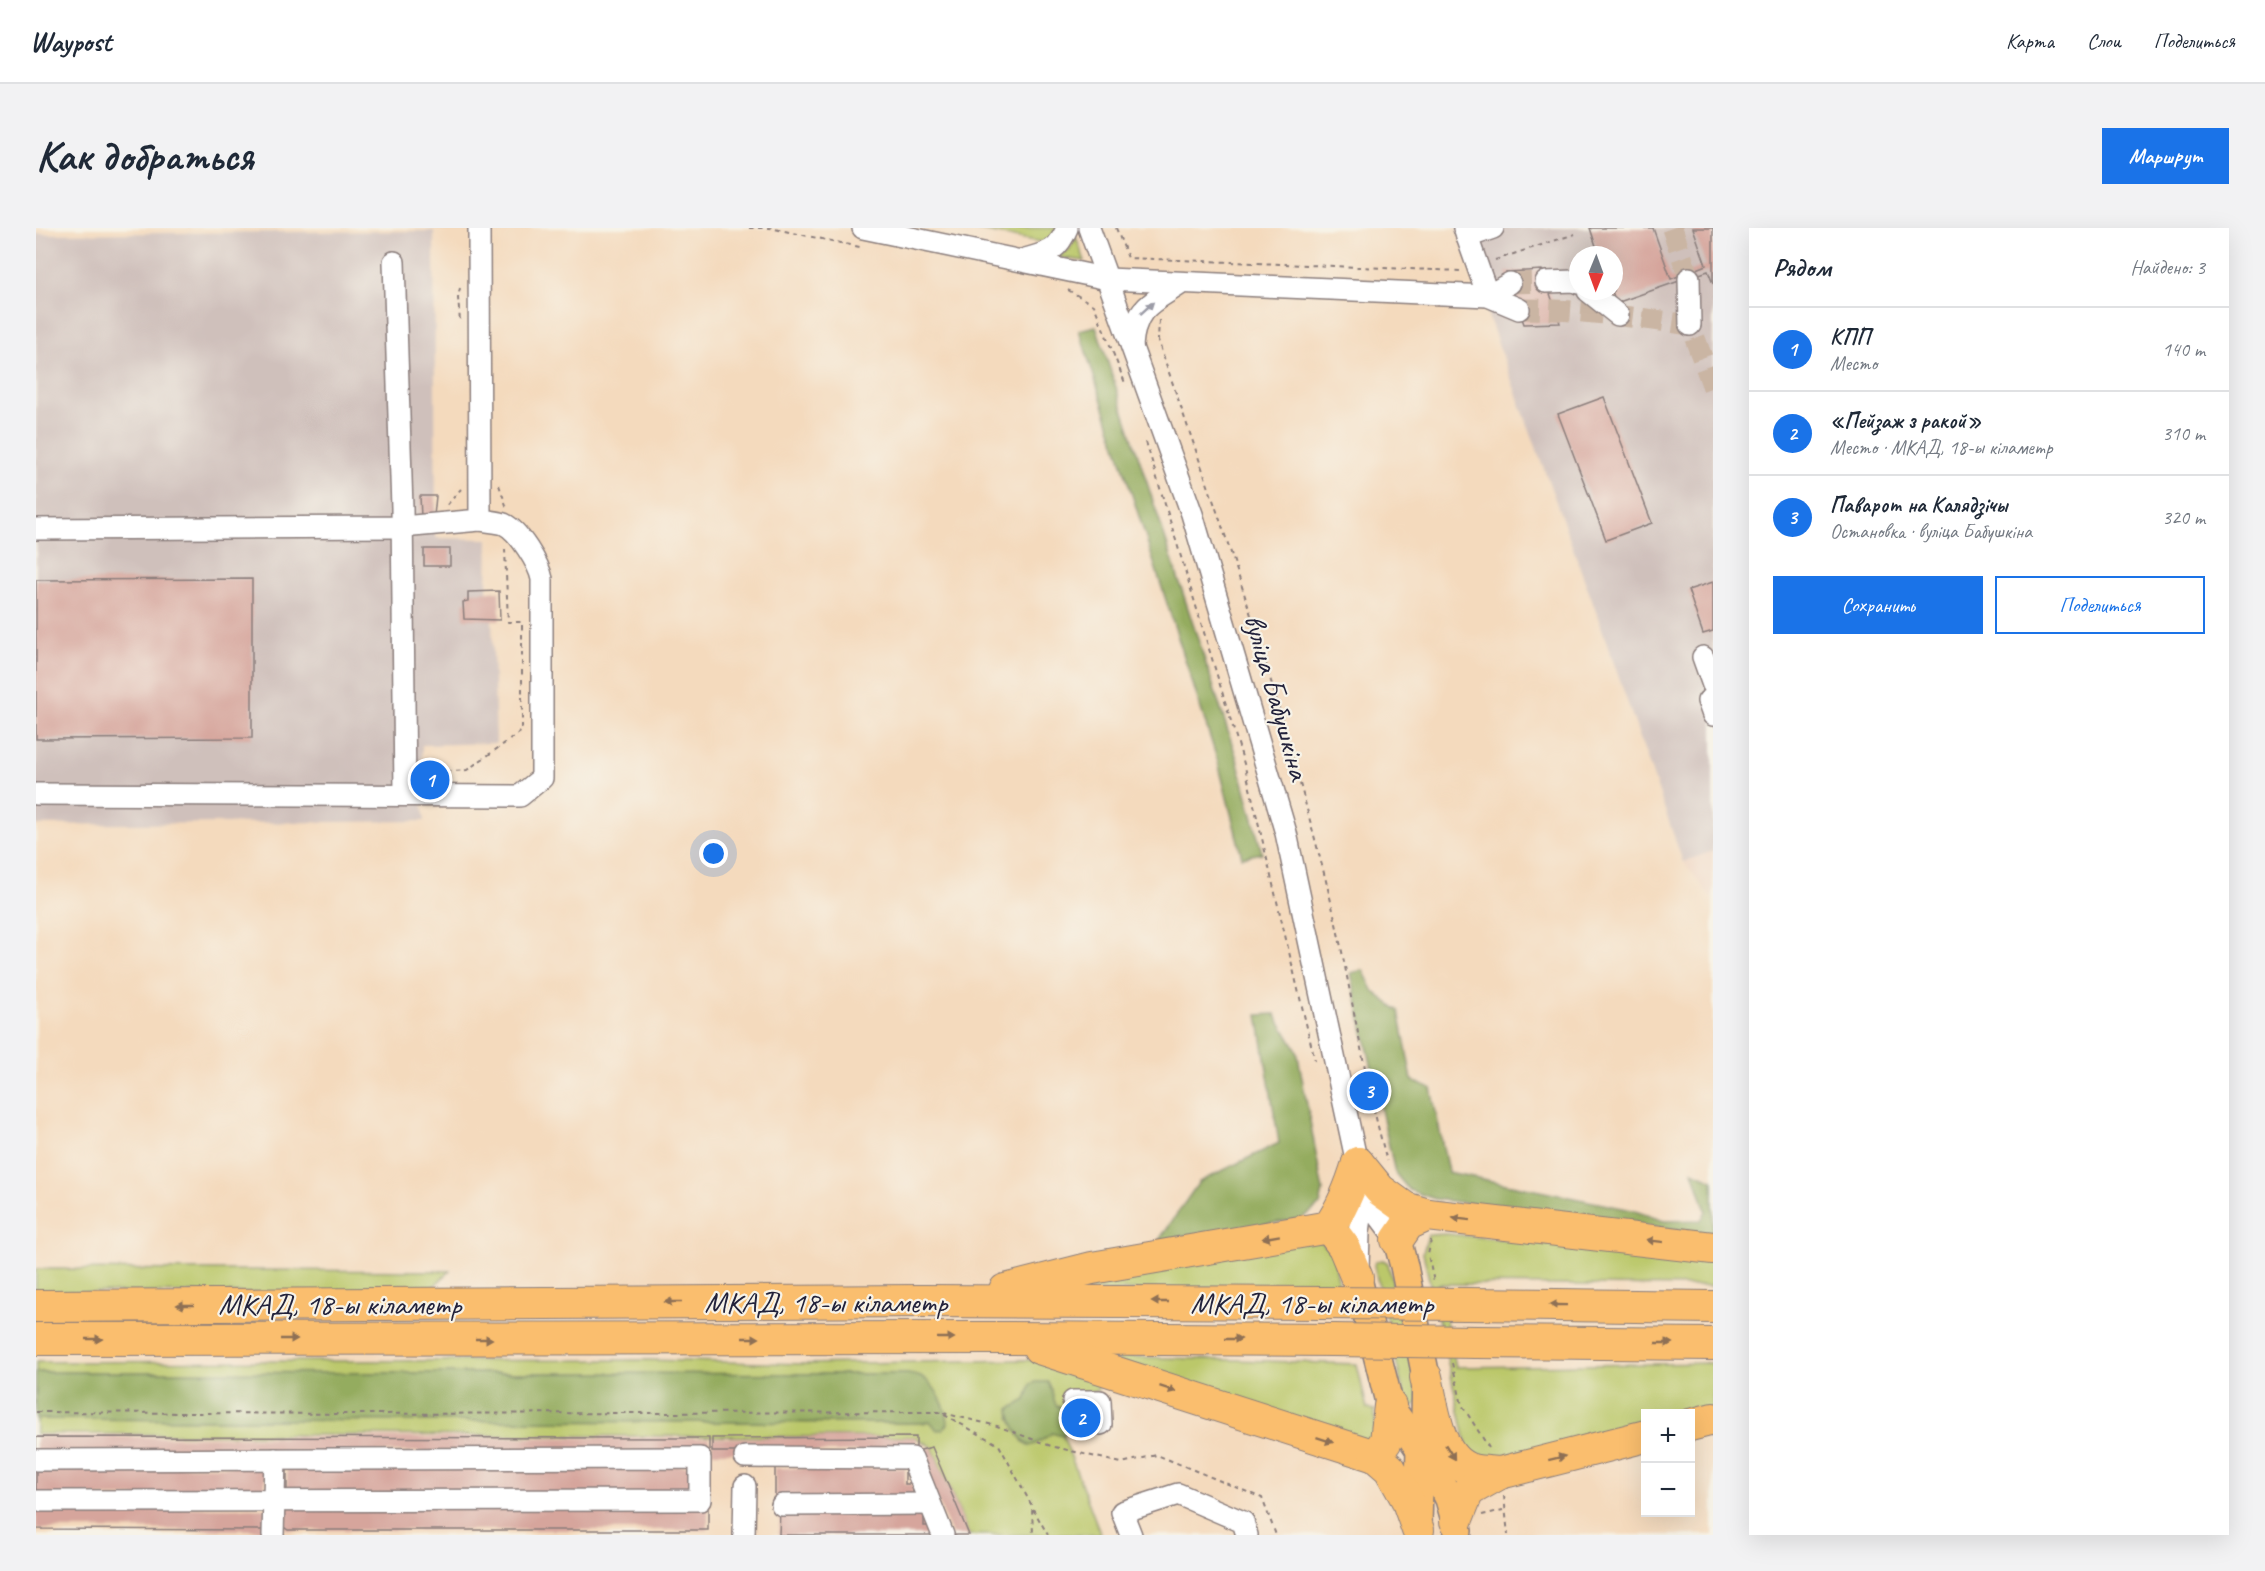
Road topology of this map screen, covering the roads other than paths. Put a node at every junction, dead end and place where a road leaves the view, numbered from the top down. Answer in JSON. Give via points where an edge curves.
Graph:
{"nodes":[{"id":1,"x":479,"y":228,"type":"edge"},
{"id":2,"x":1067,"y":228,"type":"edge"},
{"id":3,"x":1089,"y":228,"type":"edge"},
{"id":4,"x":1493,"y":228,"type":"edge"},
{"id":5,"x":1466,"y":232,"type":"edge"},
{"id":6,"x":919,"y":234,"type":"edge"},
{"id":7,"x":862,"y":238,"type":"edge"},
{"id":8,"x":1018,"y":261,"type":"junction"},
{"id":9,"x":394,"y":262,"type":"dead end"},
{"id":10,"x":1689,"y":278,"type":"tunnel mouth"},
{"id":11,"x":1108,"y":279,"type":"junction"},
{"id":12,"x":1569,"y":281,"type":"edge"},
{"id":13,"x":1546,"y":282,"type":"tunnel mouth"},
{"id":14,"x":1182,"y":283,"type":"junction"},
{"id":15,"x":1510,"y":283,"type":"tunnel mouth"},
{"id":16,"x":1488,"y":296,"type":"junction"},
{"id":17,"x":1599,"y":300,"type":"edge"},
{"id":18,"x":1519,"y":309,"type":"tunnel mouth"},
{"id":19,"x":1618,"y":315,"type":"dead end"},
{"id":20,"x":1690,"y":325,"type":"dead end"},
{"id":21,"x":1132,"y":346,"type":"junction"},
{"id":22,"x":480,"y":520,"type":"junction"},
{"id":23,"x":402,"y":527,"type":"junction"},
{"id":24,"x":36,"y":529,"type":"edge"},
{"id":25,"x":1703,"y":657,"type":"dead end"},
{"id":26,"x":1713,"y":685,"type":"edge"},
{"id":27,"x":1713,"y":699,"type":"edge"},
{"id":28,"x":1713,"y":715,"type":"edge"},
{"id":29,"x":36,"y":794,"type":"edge"},
{"id":30,"x":405,"y":795,"type":"junction"},
{"id":31,"x":1358,"y":1163,"type":"junction"},
{"id":32,"x":1364,"y":1196,"type":"junction"},
{"id":33,"x":1428,"y":1215,"type":"junction"},
{"id":34,"x":1329,"y":1227,"type":"junction"},
{"id":35,"x":1397,"y":1240,"type":"junction"},
{"id":36,"x":1713,"y":1248,"type":"edge"},
{"id":37,"x":1357,"y":1278,"type":"junction"},
{"id":38,"x":921,"y":1301,"type":"junction"},
{"id":39,"x":36,"y":1306,"type":"edge"},
{"id":40,"x":1713,"y":1307,"type":"edge"},
{"id":41,"x":1006,"y":1338,"type":"junction"},
{"id":42,"x":36,"y":1339,"type":"edge"},
{"id":43,"x":1713,"y":1344,"type":"edge"},
{"id":44,"x":1112,"y":1371,"type":"junction"},
{"id":45,"x":1426,"y":1377,"type":"junction"},
{"id":46,"x":1073,"y":1401,"type":"dead end"},
{"id":47,"x":1100,"y":1401,"type":"junction"},
{"id":48,"x":1390,"y":1406,"type":"junction"},
{"id":49,"x":1713,"y":1419,"type":"edge"},
{"id":50,"x":1101,"y":1424,"type":"dead end"},
{"id":51,"x":1695,"y":1424,"type":"edge"},
{"id":52,"x":1641,"y":1438,"type":"edge"},
{"id":53,"x":1420,"y":1449,"type":"junction"},
{"id":54,"x":1375,"y":1456,"type":"junction"},
{"id":55,"x":745,"y":1457,"type":"dead end"},
{"id":56,"x":274,"y":1459,"type":"junction"},
{"id":57,"x":36,"y":1460,"type":"edge"},
{"id":58,"x":1502,"y":1481,"type":"junction"},
{"id":59,"x":745,"y":1486,"type":"dead end"},
{"id":60,"x":36,"y":1501,"type":"edge"},
{"id":61,"x":274,"y":1501,"type":"junction"},
{"id":62,"x":930,"y":1504,"type":"junction"},
{"id":63,"x":782,"y":1505,"type":"dead end"},
{"id":64,"x":1463,"y":1524,"type":"edge"},
{"id":65,"x":1419,"y":1533,"type":"edge"},
{"id":66,"x":273,"y":1535,"type":"edge"},
{"id":67,"x":744,"y":1535,"type":"edge"},
{"id":68,"x":943,"y":1535,"type":"edge"},
{"id":69,"x":1131,"y":1535,"type":"edge"},
{"id":70,"x":1247,"y":1535,"type":"edge"}],
"edges":[{"from":1,"to":22,"type":"street"},
{"from":2,"to":8,"type":"street","via":[[1061,242],[1048,252]]},
{"from":3,"to":11,"type":"street","name":"вуліца Бабушкіна"},
{"from":4,"to":5,"type":"street"},
{"from":5,"to":16,"type":"street"},
{"from":6,"to":7,"type":"street"},
{"from":6,"to":8,"type":"street"},
{"from":8,"to":11,"type":"street"},
{"from":9,"to":23,"type":"street"},
{"from":10,"to":20,"type":"street"},
{"from":11,"to":14,"type":"street"},
{"from":11,"to":21,"type":"street","name":"вуліца Бабушкіна"},
{"from":12,"to":13,"type":"street"},
{"from":14,"to":16,"type":"street"},
{"from":21,"to":14,"type":"street","one_way":true,"via":[[1140,314]]},
{"from":15,"to":16,"type":"street"},
{"from":16,"to":18,"type":"street"},
{"from":17,"to":19,"type":"street"},
{"from":21,"to":31,"type":"street","name":"вуліца Бабушкіна","via":[[1192,514],[1286,833]]},
{"from":22,"to":23,"type":"street"},
{"from":22,"to":30,"type":"street","via":[[506,525],[532,554],[542,579],[542,778],[520,796]]},
{"from":23,"to":24,"type":"street"},
{"from":23,"to":30,"type":"street"},
{"from":25,"to":26,"type":"street"},
{"from":27,"to":28,"type":"street","via":[[1708,701]]},
{"from":29,"to":30,"type":"street"},
{"from":31,"to":32,"type":"street","name":"вуліца Бабушкіна"},
{"from":31,"to":33,"type":"highway","via":[[1380,1190],[1405,1208]]},
{"from":31,"to":34,"type":"highway"},
{"from":32,"to":35,"type":"street","name":"вуліца Бабушкіна"},
{"from":32,"to":37,"type":"street","name":"вуліца Бабушкіна"},
{"from":33,"to":35,"type":"highway","via":[[1408,1224]]},
{"from":36,"to":33,"type":"highway","one_way":true},
{"from":34,"to":37,"type":"highway","via":[[1344,1247]]},
{"from":34,"to":38,"type":"highway","one_way":true,"via":[[1092,1268],[994,1293]]},
{"from":35,"to":45,"type":"main road"},
{"from":37,"to":48,"type":"main road"},
{"from":38,"to":39,"type":"highway","name":"МКАД, 18-ы кіламетр","one_way":true},
{"from":40,"to":38,"type":"highway","name":"МКАД, 18-ы кіламетр","one_way":true,"bridge":true},
{"from":42,"to":41,"type":"highway","name":"МКАД, 18-ы кіламетр","one_way":true},
{"from":41,"to":43,"type":"highway","name":"МКАД, 18-ы кіламетр","one_way":true,"bridge":true},
{"from":41,"to":44,"type":"highway"},
{"from":44,"to":47,"type":"street"},
{"from":44,"to":54,"type":"highway","one_way":true},
{"from":45,"to":53,"type":"main road"},
{"from":45,"to":58,"type":"highway","one_way":true,"via":[[1442,1439],[1454,1460]]},
{"from":46,"to":47,"type":"street"},
{"from":47,"to":50,"type":"street"},
{"from":48,"to":53,"type":"main road"},
{"from":48,"to":54,"type":"highway","via":[[1386,1441]]},
{"from":49,"to":51,"type":"highway"},
{"from":58,"to":52,"type":"highway","one_way":true},
{"from":53,"to":64,"type":"main road"},
{"from":53,"to":65,"type":"main road"},
{"from":54,"to":65,"type":"highway","via":[[1390,1469],[1407,1499]]},
{"from":55,"to":62,"type":"street","via":[[912,1458]]},
{"from":56,"to":57,"type":"street"},
{"from":56,"to":61,"type":"street"},
{"from":56,"to":61,"type":"street","via":[[700,1458],[700,1500]]},
{"from":58,"to":64,"type":"highway","via":[[1468,1491]]},
{"from":59,"to":67,"type":"street"},
{"from":60,"to":61,"type":"street"},
{"from":61,"to":66,"type":"street"},
{"from":62,"to":63,"type":"street"},
{"from":62,"to":68,"type":"street"},
{"from":69,"to":70,"type":"street","via":[[1122,1512],[1178,1494],[1243,1522]]}]}
